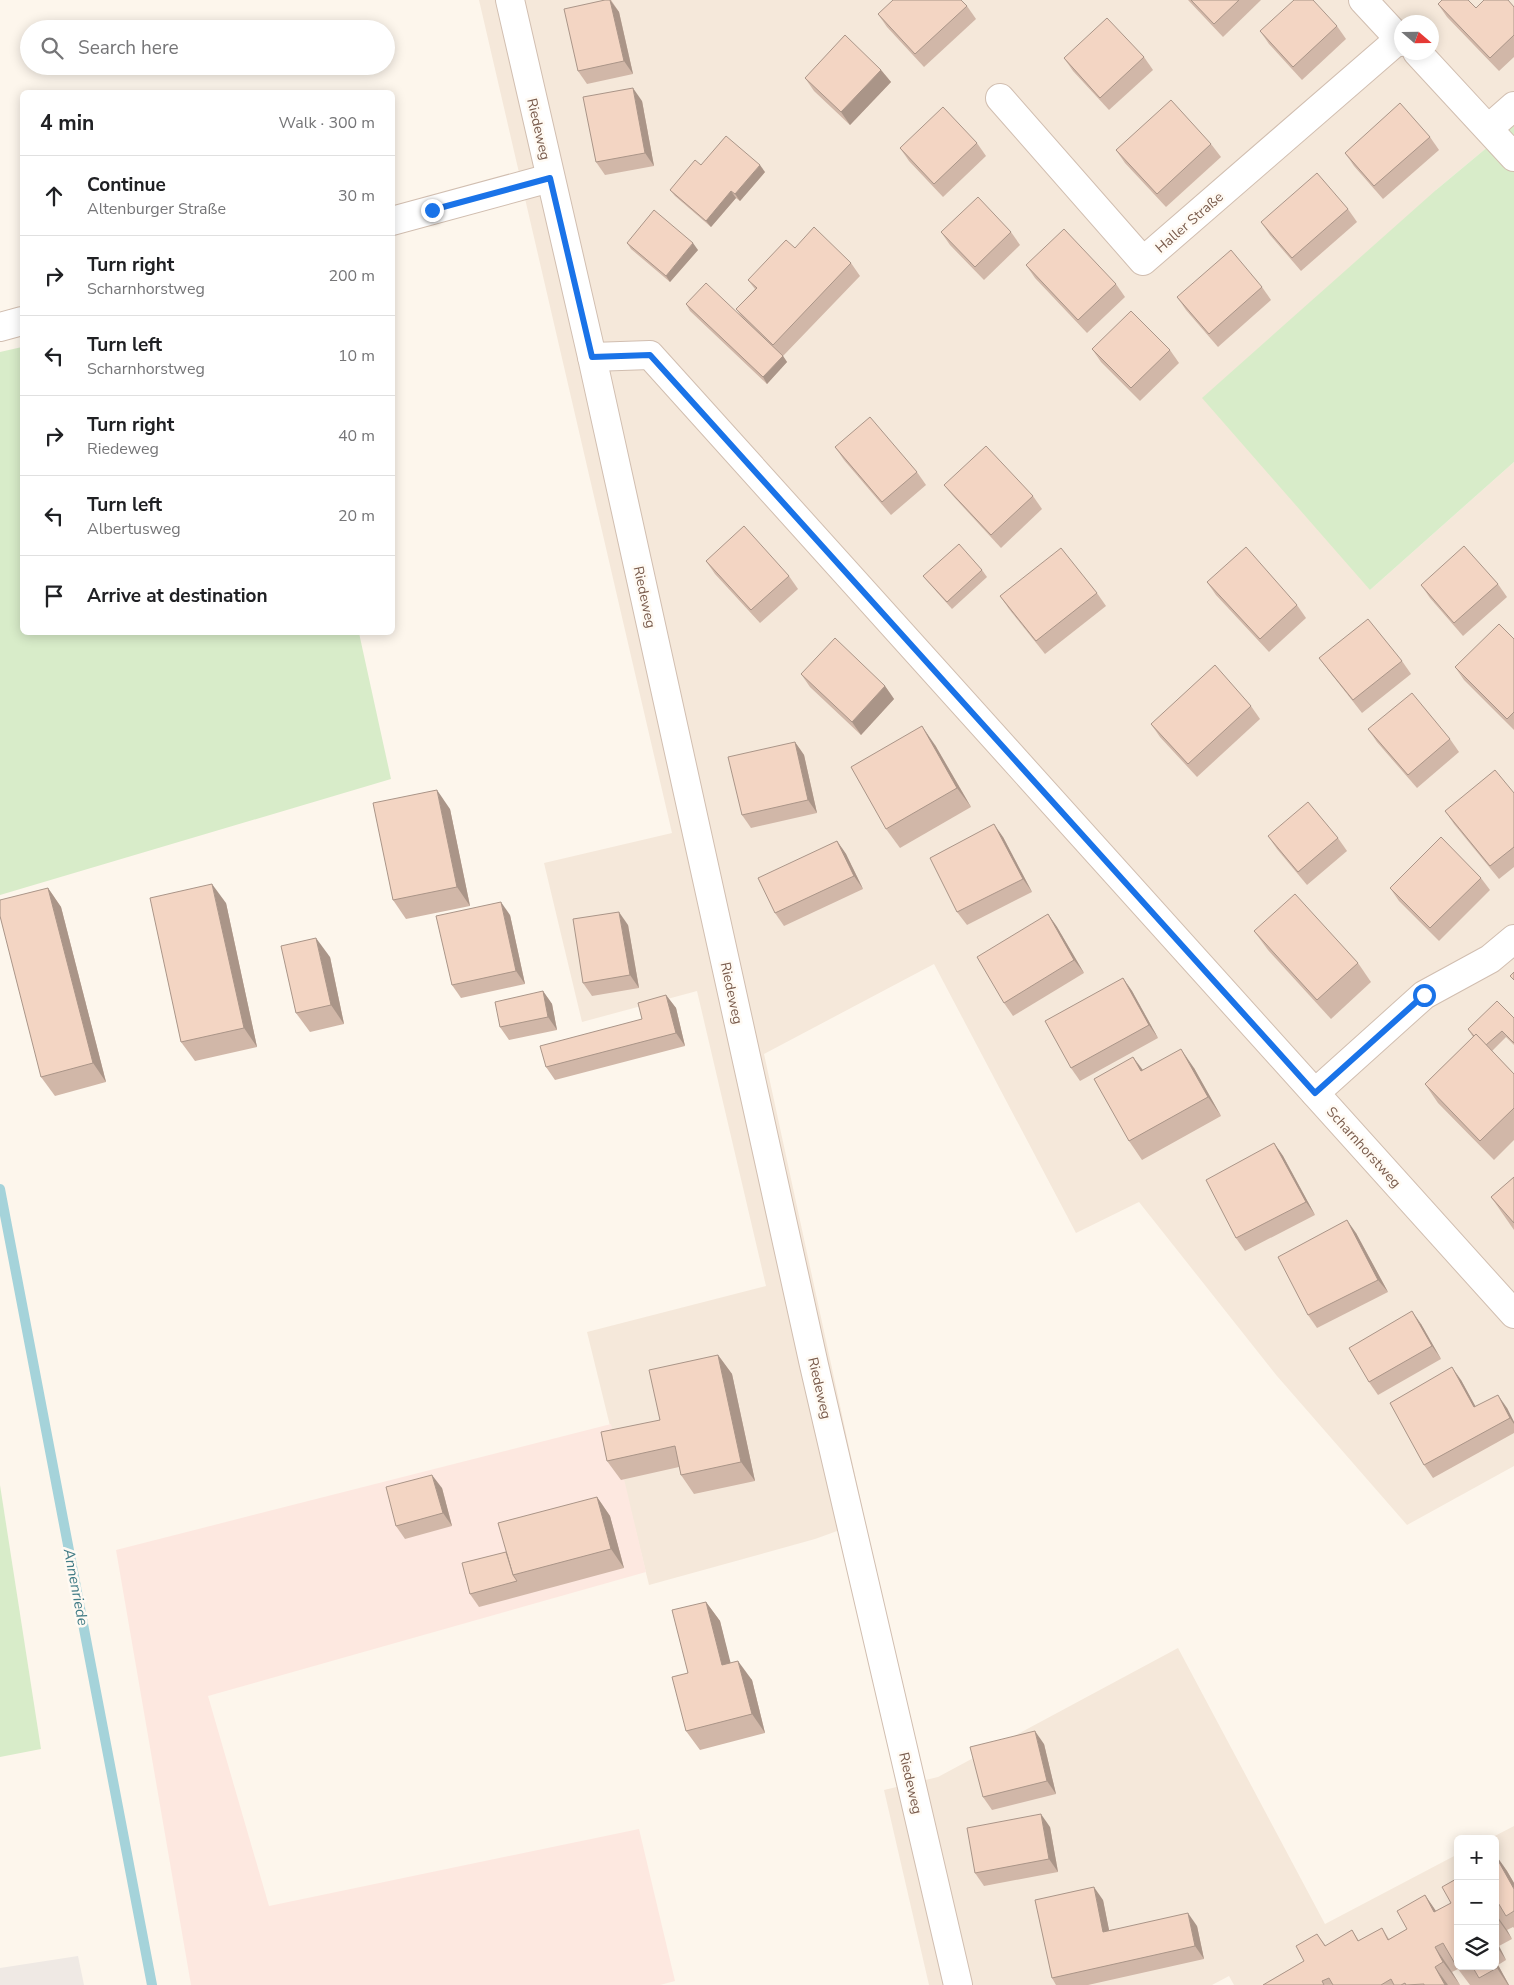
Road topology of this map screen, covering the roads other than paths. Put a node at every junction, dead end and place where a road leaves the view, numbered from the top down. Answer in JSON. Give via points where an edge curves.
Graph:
{"nodes":[{"id":1,"x":510,"y":0,"type":"edge"},
{"id":2,"x":1363,"y":0,"type":"edge"},
{"id":3,"x":1394,"y":33,"type":"edge"},
{"id":4,"x":1394,"y":54,"type":"edge"},
{"id":5,"x":1420,"y":60,"type":"edge"},
{"id":6,"x":1000,"y":98,"type":"dead end"},
{"id":7,"x":1514,"y":106,"type":"edge"},
{"id":8,"x":1489,"y":128,"type":"junction"},
{"id":9,"x":1514,"y":157,"type":"edge"},
{"id":10,"x":550,"y":178,"type":"junction"},
{"id":11,"x":395,"y":220,"type":"edge"},
{"id":12,"x":20,"y":322,"type":"edge"},
{"id":13,"x":0,"y":327,"type":"edge"},
{"id":14,"x":592,"y":357,"type":"junction"},
{"id":15,"x":1514,"y":939,"type":"edge"},
{"id":16,"x":1315,"y":1093,"type":"junction"},
{"id":17,"x":1514,"y":1314,"type":"edge"},
{"id":18,"x":958,"y":1985,"type":"edge"}],
"edges":[{"from":1,"to":10,"type":"street","name":"Riedeweg"},
{"from":2,"to":3,"type":"street"},
{"from":4,"to":6,"type":"street","name":"Haller Straße","via":[[1143,261]]},
{"from":5,"to":8,"type":"street"},
{"from":7,"to":8,"type":"street"},
{"from":8,"to":9,"type":"street"},
{"from":10,"to":11,"type":"street"},
{"from":10,"to":14,"type":"street","name":"Riedeweg"},
{"from":12,"to":13,"type":"street"},
{"from":14,"to":16,"type":"street","name":"Scharnhorstweg","via":[[650,355]]},
{"from":14,"to":18,"type":"street","name":"Riedeweg","via":[[812,1355]]},
{"from":15,"to":16,"type":"street","via":[[1490,959],[1424,995]]},
{"from":16,"to":17,"type":"street","name":"Scharnhorstweg"}]}
